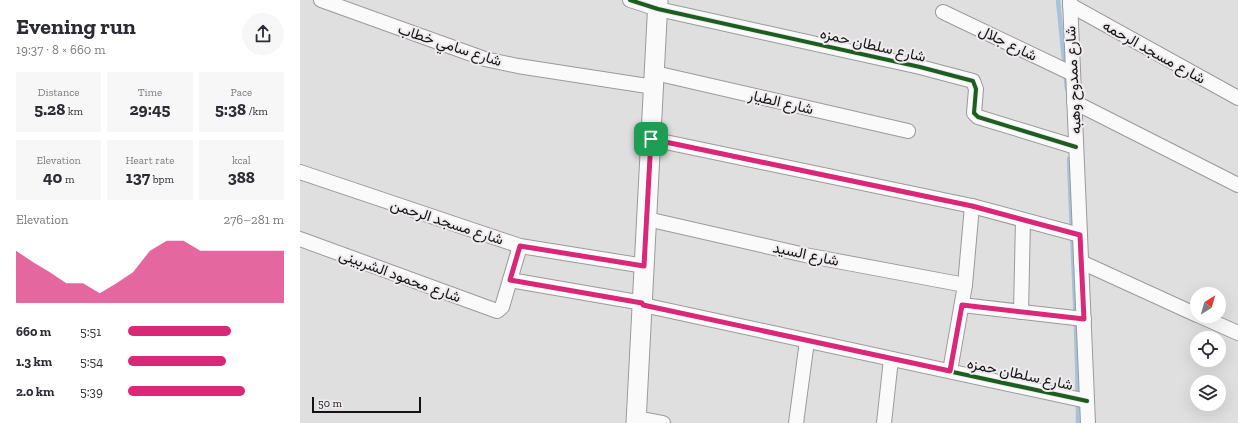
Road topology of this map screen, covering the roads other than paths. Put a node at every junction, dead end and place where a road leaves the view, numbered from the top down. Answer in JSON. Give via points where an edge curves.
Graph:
{"nodes":[{"id":1,"x":321,"y":0,"type":"edge"},
{"id":2,"x":630,"y":0,"type":"edge"},
{"id":3,"x":1070,"y":3,"type":"edge"},
{"id":4,"x":658,"y":4,"type":"edge"},
{"id":5,"x":942,"y":12,"type":"dead end"},
{"id":6,"x":1071,"y":73,"type":"junction"},
{"id":7,"x":654,"y":80,"type":"junction"},
{"id":8,"x":1238,"y":98,"type":"edge"},
{"id":9,"x":1074,"y":102,"type":"junction"},
{"id":10,"x":908,"y":131,"type":"dead end"},
{"id":11,"x":651,"y":139,"type":"junction"},
{"id":12,"x":1076,"y":147,"type":"junction"},
{"id":13,"x":300,"y":172,"type":"edge"},
{"id":14,"x":1238,"y":185,"type":"edge"},
{"id":15,"x":972,"y":206,"type":"junction"},
{"id":16,"x":647,"y":219,"type":"junction"},
{"id":17,"x":1023,"y":220,"type":"junction"},
{"id":18,"x":1074,"y":234,"type":"junction"},
{"id":19,"x":300,"y":239,"type":"edge"},
{"id":20,"x":520,"y":246,"type":"junction"},
{"id":21,"x":1081,"y":262,"type":"junction"},
{"id":22,"x":644,"y":266,"type":"junction"},
{"id":23,"x":510,"y":280,"type":"junction"},
{"id":24,"x":965,"y":285,"type":"junction"},
{"id":25,"x":643,"y":304,"type":"junction"},
{"id":26,"x":962,"y":305,"type":"junction"},
{"id":27,"x":1021,"y":312,"type":"junction"},
{"id":28,"x":1190,"y":312,"type":"edge"},
{"id":29,"x":1078,"y":318,"type":"junction"},
{"id":30,"x":1216,"y":323,"type":"edge"},
{"id":31,"x":1238,"y":333,"type":"edge"},
{"id":32,"x":807,"y":341,"type":"junction"},
{"id":33,"x":891,"y":359,"type":"junction"},
{"id":34,"x":950,"y":371,"type":"junction"},
{"id":35,"x":1080,"y":399,"type":"junction"},
{"id":36,"x":637,"y":420,"type":"edge"},
{"id":37,"x":663,"y":423,"type":"edge"},
{"id":38,"x":796,"y":423,"type":"edge"},
{"id":39,"x":884,"y":423,"type":"edge"},
{"id":40,"x":1088,"y":423,"type":"edge"}],
"edges":[{"from":1,"to":7,"type":"street","name":"شارع سامي خطاب","via":[[491,61]]},
{"from":2,"to":4,"type":"street","name":"شارع سلطان حمزه"},
{"from":3,"to":6,"type":"street","name":"شارع ممدوح وهبه"},
{"from":3,"to":8,"type":"street","name":"شارع مسجد الرحمه"},
{"from":4,"to":7,"type":"street"},
{"from":4,"to":12,"type":"street","name":"شارع سلطان حمزه","via":[[968,80],[975,85],[973,109],[978,117]]},
{"from":5,"to":6,"type":"street","name":"شارع جلال"},
{"from":6,"to":9,"type":"street","name":"شارع ممدوح وهبه"},
{"from":7,"to":10,"type":"street","name":"شارع الطيار"},
{"from":7,"to":11,"type":"street"},
{"from":9,"to":12,"type":"street","name":"شارع ممدوح وهبه"},
{"from":9,"to":14,"type":"street"},
{"from":11,"to":15,"type":"street"},
{"from":11,"to":16,"type":"street"},
{"from":12,"to":18,"type":"street","name":"شارع ممدوح وهبه"},
{"from":13,"to":20,"type":"street","name":"شارع مسجد الرحمن"},
{"from":15,"to":17,"type":"street"},
{"from":15,"to":24,"type":"street"},
{"from":16,"to":22,"type":"street"},
{"from":16,"to":24,"type":"street","name":"شارع السيد","via":[[805,255]]},
{"from":17,"to":18,"type":"street"},
{"from":17,"to":27,"type":"street"},
{"from":18,"to":21,"type":"street","name":"شارع ممدوح وهبه"},
{"from":19,"to":23,"type":"street","name":"شارع محمود الشربينى","via":[[494,310],[500,310]]},
{"from":20,"to":22,"type":"street","name":"شارع مسجد الرحمن"},
{"from":20,"to":23,"type":"street"},
{"from":21,"to":28,"type":"street"},
{"from":21,"to":29,"type":"street","name":"شارع ممدوح وهبه"},
{"from":22,"to":25,"type":"street"},
{"from":23,"to":25,"type":"street","name":"شارع سلطان حمزه"},
{"from":24,"to":26,"type":"street"},
{"from":25,"to":32,"type":"street","name":"شارع سلطان حمزه"},
{"from":25,"to":36,"type":"street"},
{"from":26,"to":27,"type":"street"},
{"from":26,"to":34,"type":"street"},
{"from":27,"to":29,"type":"street"},
{"from":29,"to":35,"type":"street","name":"شارع ممدوح وهبه"},
{"from":30,"to":31,"type":"street"},
{"from":32,"to":33,"type":"street","name":"شارع سلطان حمزه"},
{"from":32,"to":38,"type":"street"},
{"from":33,"to":34,"type":"street","name":"شارع سلطان حمزه"},
{"from":33,"to":39,"type":"street"},
{"from":34,"to":35,"type":"street","name":"شارع سلطان حمزه"},
{"from":35,"to":40,"type":"street","name":"شارع ممدوح وهبه"},
{"from":36,"to":37,"type":"street"}]}
